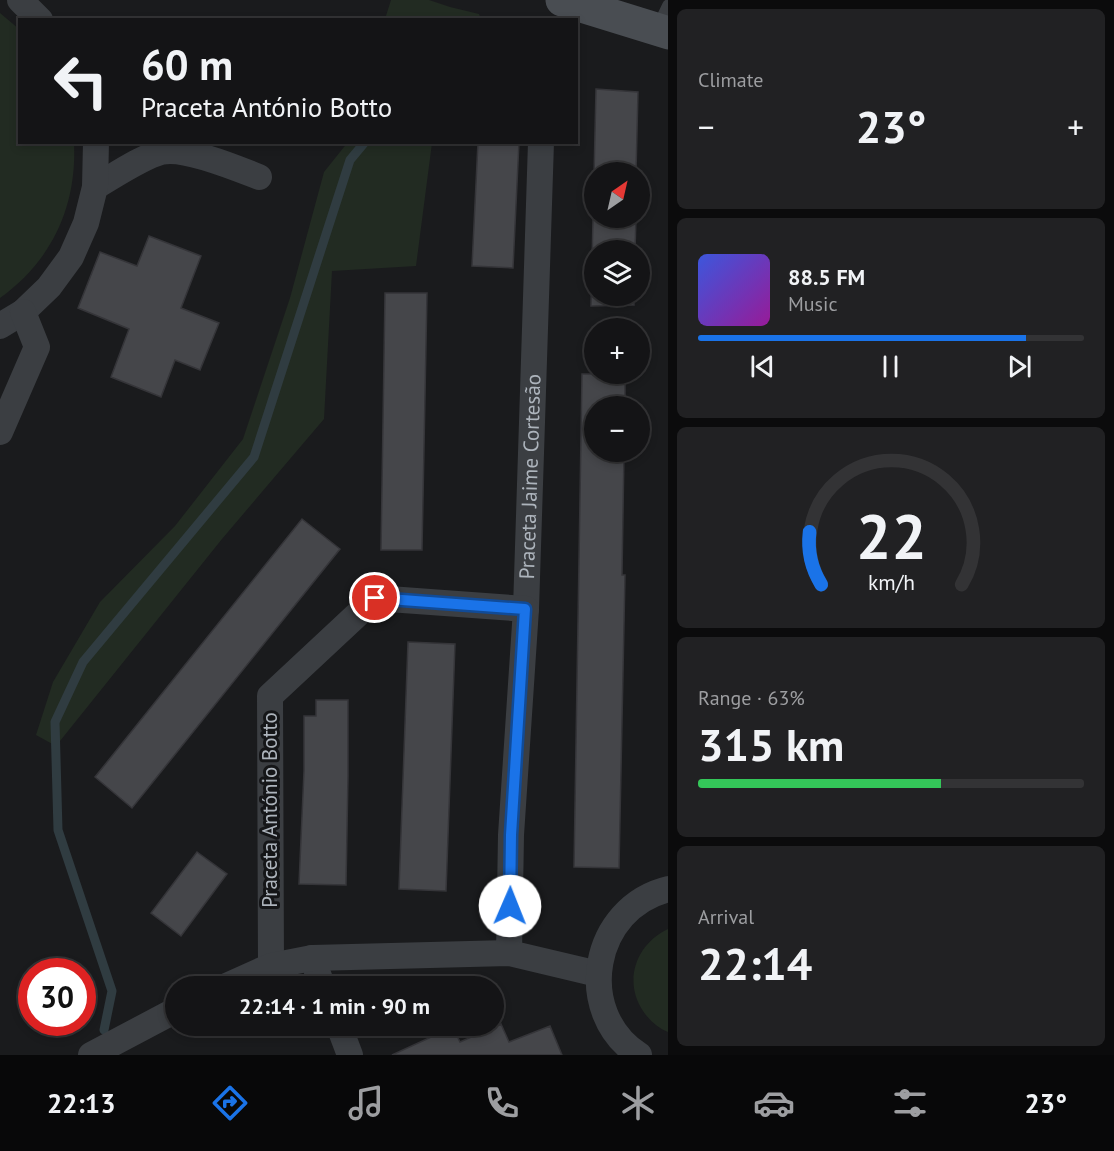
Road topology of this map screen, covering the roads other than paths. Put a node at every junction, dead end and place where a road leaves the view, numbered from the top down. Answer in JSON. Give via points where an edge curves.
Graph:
{"nodes":[{"id":1,"x":20,"y":0,"type":"edge"},
{"id":2,"x":562,"y":0,"type":"edge"},
{"id":3,"x":38,"y":18,"type":"edge"},
{"id":4,"x":665,"y":22,"type":"edge"},
{"id":5,"x":96,"y":144,"type":"edge"},
{"id":6,"x":541,"y":144,"type":"edge"},
{"id":7,"x":259,"y":177,"type":"dead end"},
{"id":8,"x":95,"y":187,"type":"junction"},
{"id":9,"x":23,"y":312,"type":"junction"},
{"id":10,"x":0,"y":326,"type":"edge"},
{"id":11,"x":0,"y":432,"type":"edge"},
{"id":12,"x":525,"y":609,"type":"junction"},
{"id":13,"x":668,"y":887,"type":"edge"},
{"id":14,"x":509,"y":953,"type":"junction"},
{"id":15,"x":312,"y":958,"type":"junction"},
{"id":16,"x":271,"y":966,"type":"junction"},
{"id":17,"x":598,"y":974,"type":"junction"},
{"id":18,"x":249,"y":976,"type":"edge"},
{"id":19,"x":319,"y":976,"type":"edge"},
{"id":20,"x":165,"y":1016,"type":"edge"},
{"id":21,"x":343,"y":1036,"type":"edge"},
{"id":22,"x":91,"y":1055,"type":"edge"},
{"id":23,"x":350,"y":1055,"type":"edge"},
{"id":24,"x":639,"y":1055,"type":"edge"}],
"edges":[{"from":1,"to":3,"type":"street"},
{"from":2,"to":4,"type":"main road"},
{"from":5,"to":8,"type":"street"},
{"from":6,"to":12,"type":"street","name":"Praceta Jaime Cortesão"},
{"from":7,"to":8,"type":"street","via":[[177,151],[148,157]]},
{"from":8,"to":9,"type":"street","via":[[86,223],[71,257],[50,287]]},
{"from":9,"to":10,"type":"street"},
{"from":9,"to":11,"type":"street","via":[[37,347]]},
{"from":12,"to":14,"type":"street","name":"Praceta Jaime Cortesão","via":[[511,835]]},
{"from":12,"to":16,"type":"street","name":"Praceta António Botto","via":[[375,598],[270,696]]},
{"from":13,"to":17,"type":"street","via":[[639,901],[618,920],[604,946]]},
{"from":14,"to":15,"type":"street"},
{"from":14,"to":17,"type":"street"},
{"from":15,"to":16,"type":"street"},
{"from":15,"to":19,"type":"street"},
{"from":16,"to":18,"type":"street"},
{"from":17,"to":24,"type":"street","via":[[601,1002],[612,1028]]},
{"from":20,"to":22,"type":"street"},
{"from":21,"to":23,"type":"street"}]}
